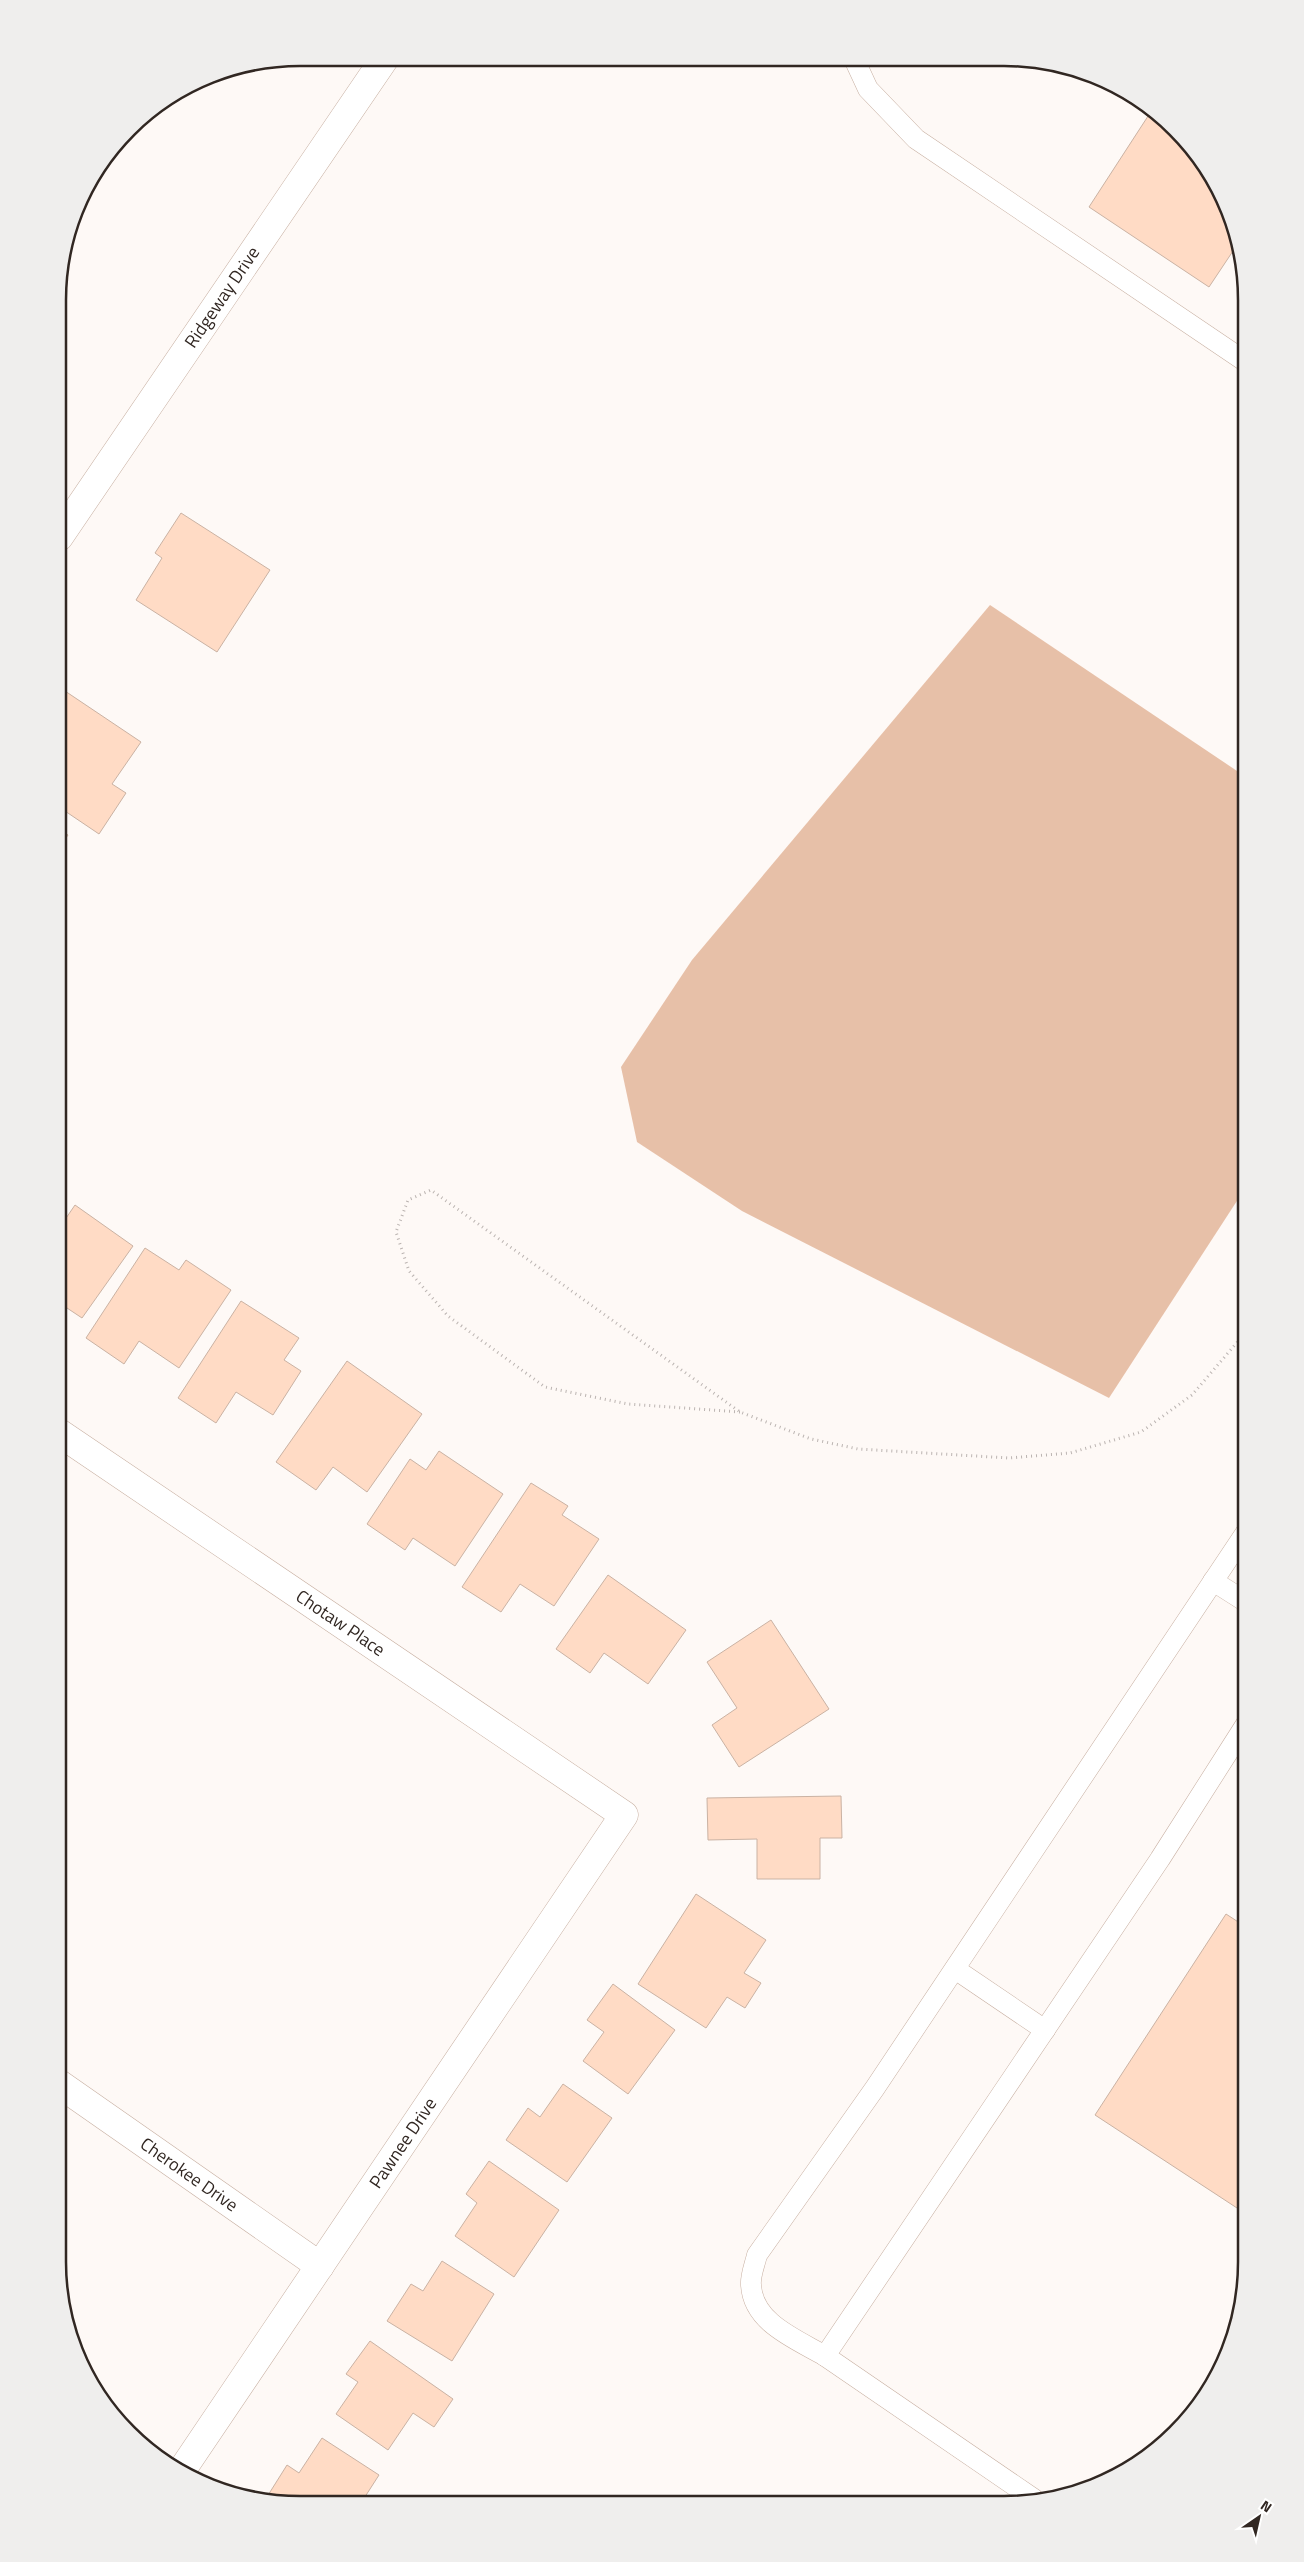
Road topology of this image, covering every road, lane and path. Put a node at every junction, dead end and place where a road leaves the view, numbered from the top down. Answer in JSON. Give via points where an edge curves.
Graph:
{"nodes":[{"id":1,"x":380,"y":66,"type":"edge"},
{"id":2,"x":857,"y":66,"type":"edge"},
{"id":3,"x":1238,"y":357,"type":"edge"},
{"id":4,"x":66,"y":527,"type":"edge"},
{"id":5,"x":1238,"y":1341,"type":"edge"},
{"id":6,"x":740,"y":1412,"type":"junction"},
{"id":7,"x":66,"y":1437,"type":"edge"},
{"id":8,"x":1238,"y":1544,"type":"edge"},
{"id":9,"x":1213,"y":1582,"type":"junction"},
{"id":10,"x":1238,"y":1597,"type":"edge"},
{"id":11,"x":1238,"y":1737,"type":"edge"},
{"id":12,"x":624,"y":1815,"type":"joint"},
{"id":13,"x":954,"y":1968,"type":"junction"},
{"id":14,"x":1045,"y":2030,"type":"junction"},
{"id":15,"x":66,"y":2090,"type":"edge"},
{"id":16,"x":320,"y":2266,"type":"junction"},
{"id":17,"x":825,"y":2356,"type":"junction"},
{"id":18,"x":185,"y":2465,"type":"edge"},
{"id":19,"x":1026,"y":2495,"type":"edge"}],
"edges":[{"from":1,"to":4,"type":"street","name":"Ridgeway Drive"},
{"from":2,"to":3,"type":"lane","via":[[868,89],[916,139]]},
{"from":5,"to":6,"type":"path","via":[[1192,1395],[1141,1432],[1070,1453],[1009,1458],[858,1449],[811,1439]]},
{"from":6,"to":6,"type":"path","via":[[431,1190],[408,1200],[396,1232],[409,1271],[448,1316],[545,1387],[628,1404]]},
{"from":7,"to":12,"type":"street","name":"Chotaw Place"},
{"from":8,"to":9,"type":"lane"},
{"from":9,"to":10,"type":"lane"},
{"from":9,"to":13,"type":"lane"},
{"from":11,"to":14,"type":"lane"},
{"from":12,"to":16,"type":"street","name":"Pawnee Drive"},
{"from":13,"to":14,"type":"lane"},
{"from":13,"to":17,"type":"lane","via":[[875,2088],[757,2255],[750,2284],[754,2305],[769,2322]]},
{"from":14,"to":17,"type":"lane"},
{"from":15,"to":16,"type":"street","name":"Cherokee Drive"},
{"from":16,"to":18,"type":"street","name":"Pawnee Drive"},
{"from":17,"to":19,"type":"lane"}]}
